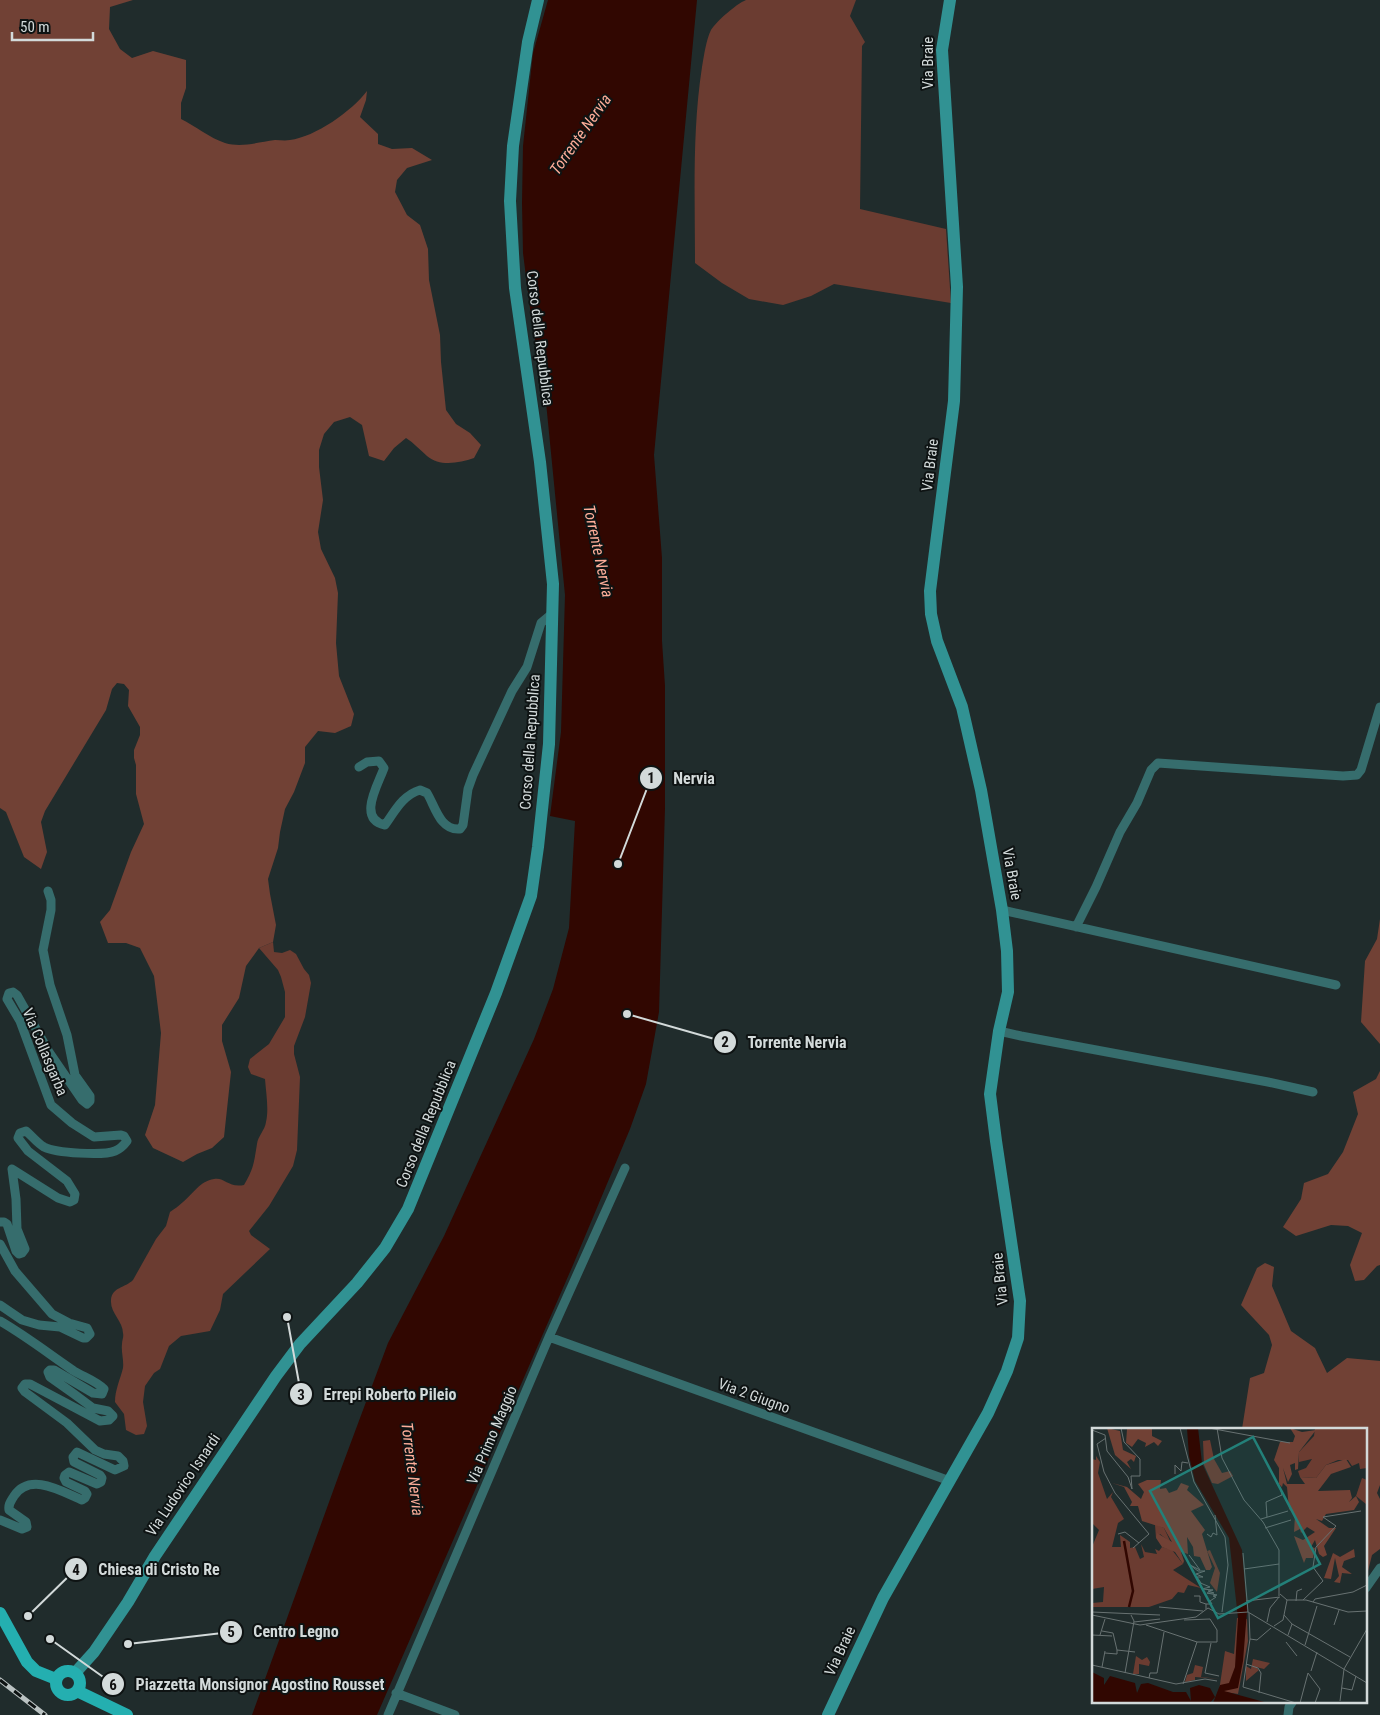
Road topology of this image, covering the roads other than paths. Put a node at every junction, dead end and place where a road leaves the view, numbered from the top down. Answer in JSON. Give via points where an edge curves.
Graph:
{"nodes":[{"id":1,"x":538,"y":0,"type":"edge"},
{"id":2,"x":950,"y":0,"type":"edge"},
{"id":3,"x":553,"y":612,"type":"junction"},
{"id":4,"x":1380,"y":706,"type":"edge"},
{"id":5,"x":359,"y":767,"type":"dead end"},
{"id":6,"x":48,"y":891,"type":"dead end"},
{"id":7,"x":1002,"y":910,"type":"junction"},
{"id":8,"x":1076,"y":927,"type":"junction"},
{"id":9,"x":1336,"y":985,"type":"dead end"},
{"id":10,"x":999,"y":1031,"type":"junction"},
{"id":11,"x":1313,"y":1092,"type":"dead end"},
{"id":12,"x":625,"y":1168,"type":"dead end"},
{"id":13,"x":0,"y":1222,"type":"edge"},
{"id":14,"x":0,"y":1244,"type":"edge"},
{"id":15,"x":0,"y":1305,"type":"edge"},
{"id":16,"x":0,"y":1321,"type":"edge"},
{"id":17,"x":549,"y":1337,"type":"junction"},
{"id":18,"x":252,"y":1412,"type":"joint"},
{"id":19,"x":950,"y":1481,"type":"junction"},
{"id":20,"x":0,"y":1520,"type":"edge"},
{"id":21,"x":1380,"y":1568,"type":"edge"},
{"id":22,"x":1368,"y":1585,"type":"edge"},
{"id":23,"x":0,"y":1614,"type":"edge"},
{"id":24,"x":56,"y":1679,"type":"junction"},
{"id":25,"x":78,"y":1681,"type":"junction"},
{"id":26,"x":396,"y":1693,"type":"junction"},
{"id":27,"x":1292,"y":1702,"type":"edge"},
{"id":28,"x":128,"y":1715,"type":"edge"},
{"id":29,"x":388,"y":1715,"type":"edge"},
{"id":30,"x":455,"y":1715,"type":"edge"},
{"id":31,"x":828,"y":1715,"type":"edge"},
{"id":32,"x":1288,"y":1715,"type":"edge"}],
"edges":[{"from":1,"to":3,"type":"main road","name":"Corso della Repubblica","via":[[528,42],[513,146],[510,201],[515,288],[540,462],[552,567]]},
{"from":2,"to":7,"type":"main road","name":"Via Braie","via":[[942,50],[957,287],[954,401],[930,591],[931,614],[962,706]]},
{"from":3,"to":5,"type":"street","via":[[540,623],[527,667],[472,775],[460,830],[447,826],[436,814],[427,793],[420,790],[402,800],[386,825],[378,823],[373,818],[371,802],[384,768],[379,761]]},
{"from":3,"to":18,"type":"main road","name":"Corso della Repubblica","via":[[549,744],[535,870],[531,896],[496,993],[408,1209],[385,1248],[300,1344]]},
{"from":4,"to":8,"type":"street","via":[[1357,775],[1158,763],[1151,770]]},
{"from":6,"to":13,"type":"street","name":"Via Collasgarba","via":[[51,910],[43,950],[50,985],[67,1035],[72,1066],[90,1096],[87,1104],[49,1052],[17,995],[9,993],[7,999],[20,1021],[51,1105],[94,1137],[121,1135],[127,1140],[117,1150],[108,1153],[64,1152],[44,1147],[28,1132],[22,1132],[18,1138],[28,1151],[67,1181],[75,1194],[72,1202],[68,1203],[12,1169],[22,1253],[16,1251],[7,1224]]},
{"from":7,"to":8,"type":"street"},
{"from":7,"to":10,"type":"main road","name":"Via Braie","via":[[1008,992]]},
{"from":8,"to":9,"type":"street"},
{"from":10,"to":11,"type":"street"},
{"from":10,"to":19,"type":"main road","name":"Via Braie","via":[[990,1094],[1020,1301],[1018,1338],[988,1414]]},
{"from":12,"to":17,"type":"street","name":"Via Primo Maggio"},
{"from":14,"to":15,"type":"street","via":[[14,1270],[52,1314],[87,1328],[90,1334],[83,1338],[60,1327],[39,1326],[22,1320]]},
{"from":16,"to":20,"type":"street","via":[[84,1377],[100,1384],[104,1389],[102,1394],[93,1393],[54,1370],[48,1372],[50,1377],[93,1408],[108,1411],[113,1416],[109,1420],[100,1421],[30,1384],[22,1388],[95,1450],[118,1456],[124,1466],[115,1470],[77,1452],[73,1456],[74,1462],[102,1478],[97,1484],[69,1472],[65,1475],[66,1482],[86,1491],[85,1498],[82,1500],[44,1485],[27,1485],[19,1489],[8,1504],[9,1510],[26,1522],[27,1527],[22,1529]]},
{"from":17,"to":19,"type":"street","name":"Via 2 Giugno"},
{"from":17,"to":26,"type":"street","name":"Via Primo Maggio"},
{"from":18,"to":25,"type":"main road","name":"Via Ludovico Isnardi","via":[[155,1556]]},
{"from":19,"to":31,"type":"main road","name":"Via Braie","via":[[883,1598]]},
{"from":21,"to":22,"type":"street"},
{"from":23,"to":24,"type":"main road","via":[[27,1662],[36,1671]]},
{"from":24,"to":25,"type":"main road","via":[[64,1671]]},
{"from":24,"to":25,"type":"main road","via":[[62,1693],[70,1695]]},
{"from":25,"to":28,"type":"main road"},
{"from":26,"to":29,"type":"street","name":"Via Primo Maggio"},
{"from":26,"to":30,"type":"street"},
{"from":27,"to":32,"type":"street"}]}
